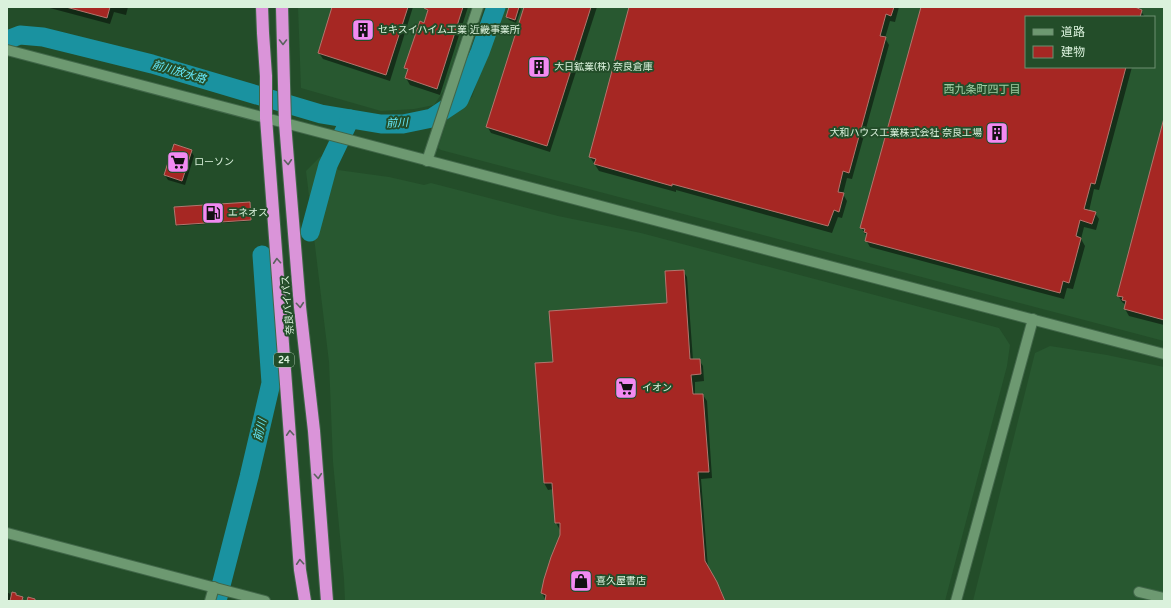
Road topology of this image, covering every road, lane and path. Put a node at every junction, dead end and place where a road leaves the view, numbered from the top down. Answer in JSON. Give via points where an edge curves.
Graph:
{"nodes":[{"id":1,"x":262,"y":7,"type":"edge"},
{"id":2,"x":282,"y":7,"type":"edge"},
{"id":3,"x":478,"y":7,"type":"edge"},
{"id":4,"x":11,"y":51,"type":"edge"},
{"id":5,"x":266,"y":118,"type":"junction"},
{"id":6,"x":285,"y":123,"type":"junction"},
{"id":7,"x":427,"y":161,"type":"junction"},
{"id":8,"x":1033,"y":319,"type":"junction"},
{"id":9,"x":1164,"y":354,"type":"edge"},
{"id":10,"x":7,"y":533,"type":"edge"},
{"id":11,"x":214,"y":587,"type":"junction"},
{"id":12,"x":1139,"y":592,"type":"dead end"},
{"id":13,"x":1164,"y":598,"type":"edge"},
{"id":14,"x":210,"y":601,"type":"edge"},
{"id":15,"x":265,"y":601,"type":"edge"},
{"id":16,"x":305,"y":601,"type":"edge"},
{"id":17,"x":326,"y":601,"type":"edge"},
{"id":18,"x":956,"y":601,"type":"edge"}],
"edges":[{"from":1,"to":5,"type":"highway","name":"奈良バイパス","number":"24"},
{"from":2,"to":6,"type":"highway","name":"奈良バイパス","number":"24","one_way":true},
{"from":3,"to":7,"type":"street"},
{"from":4,"to":5,"type":"street"},
{"from":5,"to":6,"type":"street"},
{"from":16,"to":5,"type":"highway","name":"奈良バイパス","number":"24","one_way":true,"via":[[300,570]]},
{"from":6,"to":7,"type":"street"},
{"from":6,"to":17,"type":"highway","name":"奈良バイパス","number":"24","one_way":true,"via":[[300,307],[314,431]]},
{"from":7,"to":8,"type":"street"},
{"from":8,"to":9,"type":"street"},
{"from":8,"to":18,"type":"street"},
{"from":10,"to":11,"type":"street"},
{"from":11,"to":14,"type":"street"},
{"from":11,"to":15,"type":"street"},
{"from":12,"to":13,"type":"street"}]}
